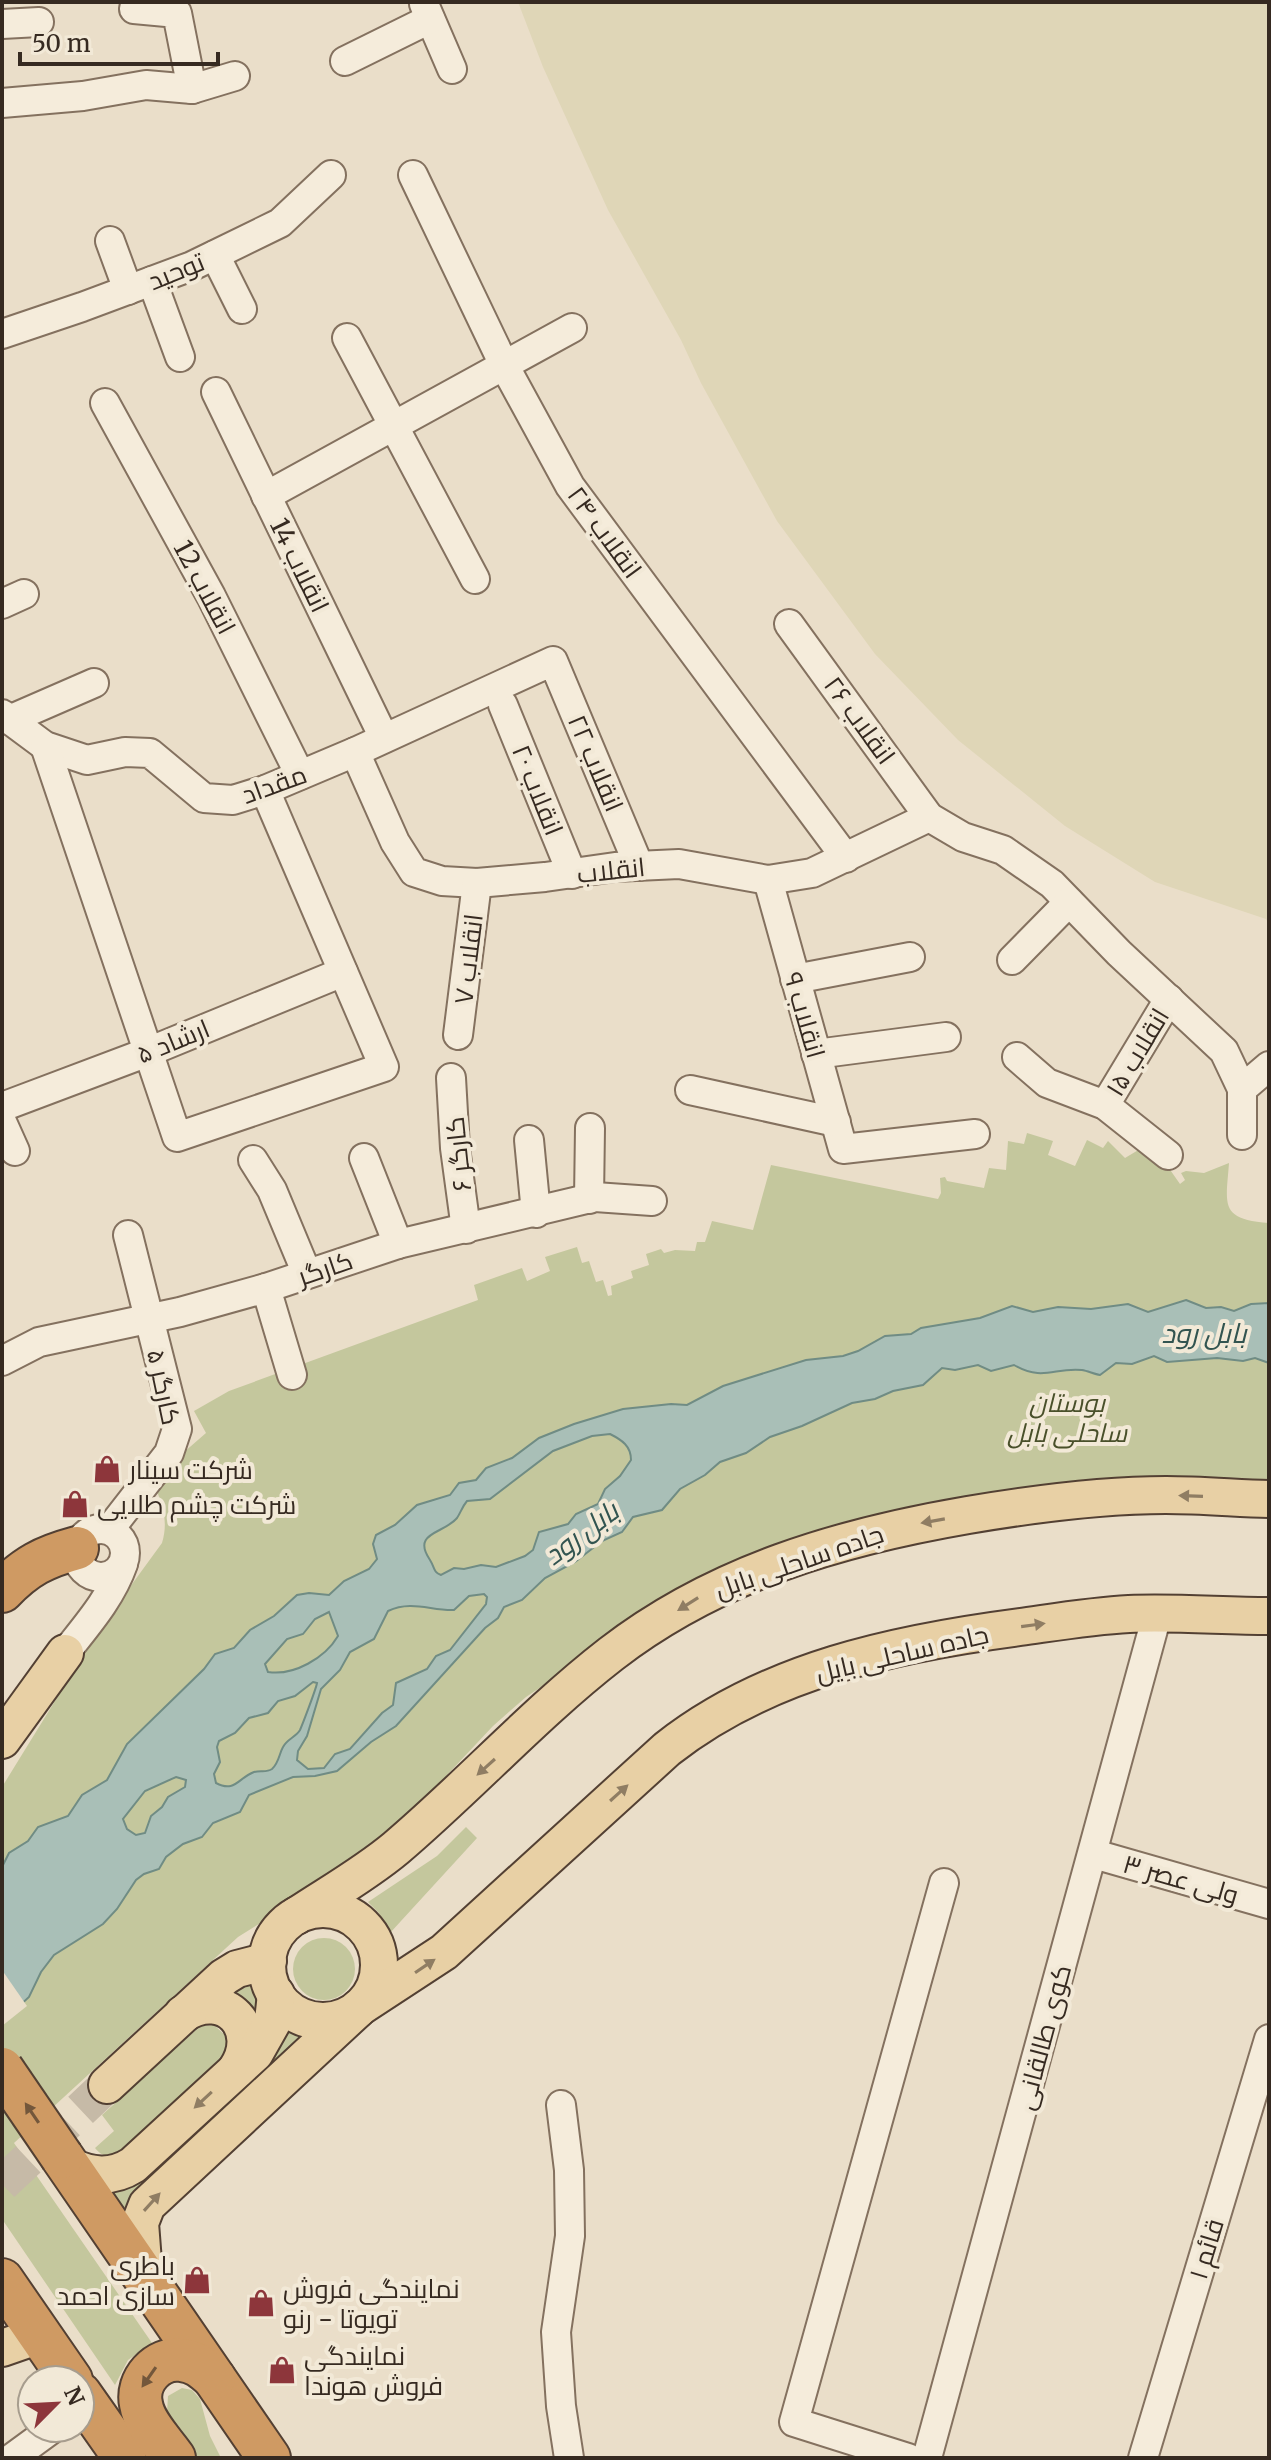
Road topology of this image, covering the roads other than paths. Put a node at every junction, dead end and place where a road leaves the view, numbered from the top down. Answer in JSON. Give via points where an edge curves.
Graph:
{"nodes":[{"id":1,"x":134,"y":9,"type":"dead end"},
{"id":2,"x":426,"y":11,"type":"edge"},
{"id":3,"x":39,"y":22,"type":"dead end"},
{"id":4,"x":2,"y":24,"type":"edge"},
{"id":5,"x":345,"y":61,"type":"dead end"},
{"id":6,"x":452,"y":69,"type":"dead end"},
{"id":7,"x":235,"y":76,"type":"dead end"},
{"id":8,"x":192,"y":89,"type":"junction"},
{"id":9,"x":2,"y":103,"type":"edge"},
{"id":10,"x":331,"y":175,"type":"dead end"},
{"id":11,"x":413,"y":175,"type":"dead end"},
{"id":12,"x":110,"y":241,"type":"dead end"},
{"id":13,"x":215,"y":255,"type":"junction"},
{"id":14,"x":140,"y":286,"type":"junction"},
{"id":15,"x":242,"y":309,"type":"dead end"},
{"id":16,"x":572,"y":328,"type":"dead end"},
{"id":17,"x":2,"y":334,"type":"edge"},
{"id":18,"x":347,"y":338,"type":"dead end"},
{"id":19,"x":180,"y":357,"type":"dead end"},
{"id":20,"x":504,"y":365,"type":"junction"},
{"id":21,"x":216,"y":392,"type":"dead end"},
{"id":22,"x":105,"y":403,"type":"dead end"},
{"id":23,"x":394,"y":426,"type":"junction"},
{"id":24,"x":266,"y":496,"type":"junction"},
{"id":25,"x":475,"y":579,"type":"dead end"},
{"id":26,"x":789,"y":624,"type":"dead end"},
{"id":27,"x":553,"y":661,"type":"joint"},
{"id":28,"x":94,"y":683,"type":"dead end"},
{"id":29,"x":503,"y":705,"type":"dead end"},
{"id":30,"x":5,"y":717,"type":"edge"},
{"id":31,"x":384,"y":738,"type":"junction"},
{"id":32,"x":45,"y":746,"type":"junction"},
{"id":33,"x":355,"y":752,"type":"junction"},
{"id":34,"x":300,"y":775,"type":"junction"},
{"id":35,"x":265,"y":790,"type":"junction"},
{"id":36,"x":929,"y":817,"type":"junction"},
{"id":37,"x":846,"y":858,"type":"junction"},
{"id":38,"x":639,"y":866,"type":"junction"},
{"id":39,"x":572,"y":874,"type":"junction"},
{"id":40,"x":768,"y":880,"type":"junction"},
{"id":41,"x":477,"y":883,"type":"junction"},
{"id":42,"x":1069,"y":902,"type":"junction"},
{"id":43,"x":910,"y":957,"type":"dead end"},
{"id":44,"x":1012,"y":960,"type":"dead end"},
{"id":45,"x":343,"y":972,"type":"junction"},
{"id":46,"x":795,"y":979,"type":"junction"},
{"id":47,"x":1169,"y":999,"type":"junction"},
{"id":48,"x":458,"y":1035,"type":"dead end"},
{"id":49,"x":946,"y":1037,"type":"dead end"},
{"id":50,"x":148,"y":1052,"type":"junction"},
{"id":51,"x":816,"y":1054,"type":"junction"},
{"id":52,"x":1017,"y":1057,"type":"dead end"},
{"id":53,"x":1269,"y":1066,"type":"edge"},
{"id":54,"x":451,"y":1078,"type":"dead end"},
{"id":55,"x":1242,"y":1089,"type":"junction"},
{"id":56,"x":690,"y":1090,"type":"dead end"},
{"id":57,"x":1105,"y":1105,"type":"junction"},
{"id":58,"x":2,"y":1107,"type":"edge"},
{"id":59,"x":2,"y":1122,"type":"edge"},
{"id":60,"x":590,"y":1128,"type":"dead end"},
{"id":61,"x":975,"y":1134,"type":"dead end"},
{"id":62,"x":1242,"y":1135,"type":"dead end"},
{"id":63,"x":839,"y":1136,"type":"junction"},
{"id":64,"x":529,"y":1140,"type":"dead end"},
{"id":65,"x":15,"y":1151,"type":"dead end"},
{"id":66,"x":1168,"y":1155,"type":"dead end"},
{"id":67,"x":364,"y":1158,"type":"dead end"},
{"id":68,"x":253,"y":1160,"type":"dead end"},
{"id":69,"x":589,"y":1199,"type":"junction"},
{"id":70,"x":652,"y":1201,"type":"dead end"},
{"id":71,"x":536,"y":1213,"type":"junction"},
{"id":72,"x":466,"y":1229,"type":"junction"},
{"id":73,"x":128,"y":1235,"type":"dead end"},
{"id":74,"x":398,"y":1244,"type":"junction"},
{"id":75,"x":307,"y":1274,"type":"junction"},
{"id":76,"x":266,"y":1288,"type":"junction"},
{"id":77,"x":148,"y":1319,"type":"junction"},
{"id":78,"x":2,"y":1361,"type":"edge"},
{"id":79,"x":292,"y":1375,"type":"dead end"},
{"id":80,"x":1269,"y":1499,"type":"edge"},
{"id":81,"x":88,"y":1545,"type":"junction"},
{"id":82,"x":123,"y":1564,"type":"junction"},
{"id":83,"x":2,"y":1591,"type":"edge"},
{"id":84,"x":1157,"y":1615,"type":"junction"},
{"id":85,"x":1269,"y":1616,"type":"edge"},
{"id":86,"x":65,"y":1653,"type":"junction"},
{"id":87,"x":2,"y":1740,"type":"edge"},
{"id":88,"x":1094,"y":1854,"type":"junction"},
{"id":89,"x":944,"y":1883,"type":"dead end"},
{"id":90,"x":1269,"y":1904,"type":"edge"},
{"id":91,"x":296,"y":1916,"type":"junction"},
{"id":92,"x":272,"y":1978,"type":"junction"},
{"id":93,"x":360,"y":2007,"type":"junction"},
{"id":94,"x":183,"y":2014,"type":"junction"},
{"id":95,"x":1269,"y":2039,"type":"edge"},
{"id":96,"x":2,"y":2069,"type":"edge"},
{"id":97,"x":236,"y":2070,"type":"junction"},
{"id":98,"x":107,"y":2085,"type":"tunnel mouth"},
{"id":99,"x":561,"y":2105,"type":"dead end"},
{"id":100,"x":65,"y":2161,"type":"junction"},
{"id":101,"x":144,"y":2275,"type":"junction"},
{"id":102,"x":2,"y":2280,"type":"edge"},
{"id":103,"x":20,"y":2340,"type":"edge"},
{"id":104,"x":45,"y":2364,"type":"edge"},
{"id":105,"x":214,"y":2378,"type":"junction"},
{"id":106,"x":96,"y":2419,"type":"edge"},
{"id":107,"x":31,"y":2444,"type":"edge"},
{"id":108,"x":12,"y":2458,"type":"edge"},
{"id":109,"x":125,"y":2458,"type":"edge"},
{"id":110,"x":174,"y":2458,"type":"edge"},
{"id":111,"x":269,"y":2458,"type":"edge"},
{"id":112,"x":569,"y":2458,"type":"edge"},
{"id":113,"x":908,"y":2458,"type":"edge"},
{"id":114,"x":927,"y":2458,"type":"edge"},
{"id":115,"x":1143,"y":2458,"type":"edge"}],
"edges":[{"from":1,"to":8,"type":"street","via":[[177,13]]},
{"from":2,"to":5,"type":"street"},
{"from":2,"to":6,"type":"street"},
{"from":3,"to":4,"type":"street"},
{"from":7,"to":8,"type":"street"},
{"from":8,"to":9,"type":"street","via":[[146,85]]},
{"from":10,"to":13,"type":"street","name":"توحید","via":[[280,223]]},
{"from":11,"to":20,"type":"street","name":"انقلاب ۲۴"},
{"from":12,"to":14,"type":"street"},
{"from":13,"to":14,"type":"street","name":"توحید"},
{"from":13,"to":15,"type":"street"},
{"from":14,"to":17,"type":"street","name":"توحید"},
{"from":14,"to":19,"type":"street"},
{"from":16,"to":20,"type":"street"},
{"from":18,"to":23,"type":"street"},
{"from":20,"to":23,"type":"street"},
{"from":20,"to":37,"type":"street","name":"انقلاب ۲۴","via":[[570,486]]},
{"from":21,"to":24,"type":"street","name":"انقلاب 14"},
{"from":22,"to":34,"type":"street","name":"انقلاب 12","via":[[211,596]]},
{"from":23,"to":24,"type":"street"},
{"from":23,"to":25,"type":"street"},
{"from":24,"to":31,"type":"street","name":"انقلاب 14"},
{"from":26,"to":36,"type":"street","name":"انقلاب ۲۶"},
{"from":27,"to":31,"type":"street","name":"مقداد"},
{"from":27,"to":38,"type":"street","name":"انقلاب ۲۲"},
{"from":28,"to":30,"type":"street"},
{"from":29,"to":39,"type":"street","name":"انقلاب ۲۰"},
{"from":30,"to":32,"type":"street","name":"مقداد"},
{"from":31,"to":33,"type":"street","name":"مقداد"},
{"from":32,"to":35,"type":"street","name":"مقداد","via":[[87,760],[150,753],[204,798],[233,800]]},
{"from":32,"to":50,"type":"street"},
{"from":33,"to":34,"type":"street","name":"مقداد"},
{"from":33,"to":41,"type":"street","name":"انقلاب","via":[[414,872],[442,881]]},
{"from":34,"to":35,"type":"street","name":"مقداد"},
{"from":35,"to":45,"type":"street"},
{"from":36,"to":37,"type":"street","name":"انقلاب"},
{"from":36,"to":42,"type":"street","via":[[963,837],[1003,850]]},
{"from":37,"to":40,"type":"street","name":"انقلاب","via":[[812,873]]},
{"from":38,"to":39,"type":"street","name":"انقلاب"},
{"from":38,"to":40,"type":"street","name":"انقلاب","via":[[679,864]]},
{"from":39,"to":41,"type":"street","name":"انقلاب"},
{"from":40,"to":46,"type":"street","name":"انقلاب ۹"},
{"from":41,"to":48,"type":"street","name":"انقلاب ۷"},
{"from":42,"to":44,"type":"street"},
{"from":42,"to":47,"type":"street"},
{"from":43,"to":46,"type":"street"},
{"from":45,"to":50,"type":"street","name":"ارشاد ۵"},
{"from":45,"to":50,"type":"street","via":[[384,1067],[177,1137]]},
{"from":46,"to":51,"type":"street","name":"انقلاب ۹"},
{"from":47,"to":55,"type":"street","via":[[1224,1051]]},
{"from":47,"to":57,"type":"street","name":"انقلاب ۱۵"},
{"from":49,"to":51,"type":"street"},
{"from":50,"to":58,"type":"street","name":"ارشاد ۵"},
{"from":51,"to":63,"type":"street","name":"انقلاب ۹"},
{"from":52,"to":57,"type":"street","via":[[1047,1083]]},
{"from":53,"to":55,"type":"street"},
{"from":54,"to":72,"type":"street","name":"کارگر ۶"},
{"from":55,"to":62,"type":"street"},
{"from":56,"to":63,"type":"street"},
{"from":57,"to":66,"type":"street"},
{"from":59,"to":65,"type":"street"},
{"from":60,"to":69,"type":"street"},
{"from":61,"to":63,"type":"street"},
{"from":64,"to":71,"type":"street"},
{"from":67,"to":74,"type":"street"},
{"from":68,"to":75,"type":"street","via":[[272,1190]]},
{"from":69,"to":70,"type":"street","name":"کارگر"},
{"from":69,"to":71,"type":"street","name":"کارگر"},
{"from":71,"to":72,"type":"street","name":"کارگر"},
{"from":72,"to":74,"type":"street","name":"کارگر"},
{"from":73,"to":77,"type":"street","name":"کارگر ۵"},
{"from":74,"to":75,"type":"street","name":"کارگر"},
{"from":75,"to":76,"type":"street","name":"کارگر"},
{"from":76,"to":77,"type":"street","name":"کارگر"},
{"from":76,"to":79,"type":"street"},
{"from":77,"to":78,"type":"street","name":"کارگر","via":[[39,1342]]},
{"from":77,"to":81,"type":"street","name":"کارگر ۵","via":[[177,1429],[169,1453]]},
{"from":80,"to":91,"type":"main road","name":"جاده ساحلی بابل","one_way":true,"via":[[1165,1495],[1005,1509],[889,1529],[753,1571],[696,1598],[612,1653],[395,1849]]},
{"from":81,"to":82,"type":"street","via":[[120,1538]]},
{"from":81,"to":82,"type":"street","via":[[82,1569],[92,1576],[115,1573]]},
{"from":81,"to":83,"type":"highway","via":[[44,1557]]},
{"from":81,"to":86,"type":"street","via":[[81,1604]]},
{"from":82,"to":86,"type":"street","via":[[101,1607]]},
{"from":84,"to":85,"type":"main road","name":"جاده ساحلی بایل"},
{"from":84,"to":88,"type":"street","name":"کوی طالقانی"},
{"from":93,"to":84,"type":"main road","name":"جاده ساحلی بایل","one_way":true,"via":[[444,1952],[667,1749],[727,1708],[797,1677],[916,1644],[1091,1617]]},
{"from":86,"to":87,"type":"main road"},
{"from":88,"to":90,"type":"street","name":"ولی عصر ۳"},
{"from":88,"to":114,"type":"street","name":"کوی طالقانی"},
{"from":89,"to":113,"type":"street","via":[[794,2422]]},
{"from":91,"to":92,"type":"main road","via":[[277,1934]]},
{"from":91,"to":93,"type":"main road","via":[[334,1910],[367,1931],[379,1968]]},
{"from":92,"to":93,"type":"main road","via":[[293,2013],[318,2021]]},
{"from":92,"to":94,"type":"main road","via":[[237,1969]]},
{"from":92,"to":97,"type":"main road","via":[[276,2009],[268,2032]]},
{"from":101,"to":93,"type":"main road","one_way":true,"via":[[140,2223],[147,2205]]},
{"from":94,"to":97,"type":"main road","via":[[203,2005],[236,2016],[247,2049]]},
{"from":94,"to":98,"type":"main road"},
{"from":95,"to":115,"type":"street","name":"قائم ۱"},
{"from":100,"to":96,"type":"highway","one_way":true,"bridge":true},
{"from":97,"to":100,"type":"main road","one_way":true,"via":[[124,2171],[97,2175]]},
{"from":99,"to":112,"type":"street","via":[[570,2236],[556,2332]]},
{"from":100,"to":101,"type":"highway"},
{"from":101,"to":105,"type":"highway"},
{"from":102,"to":103,"type":"highway"},
{"from":103,"to":104,"type":"highway"},
{"from":105,"to":110,"type":"highway","one_way":true,"via":[[193,2362],[175,2360],[157,2366],[142,2384],[145,2416]]},
{"from":105,"to":111,"type":"highway"},
{"from":106,"to":109,"type":"highway"},
{"from":107,"to":108,"type":"street"}]}
